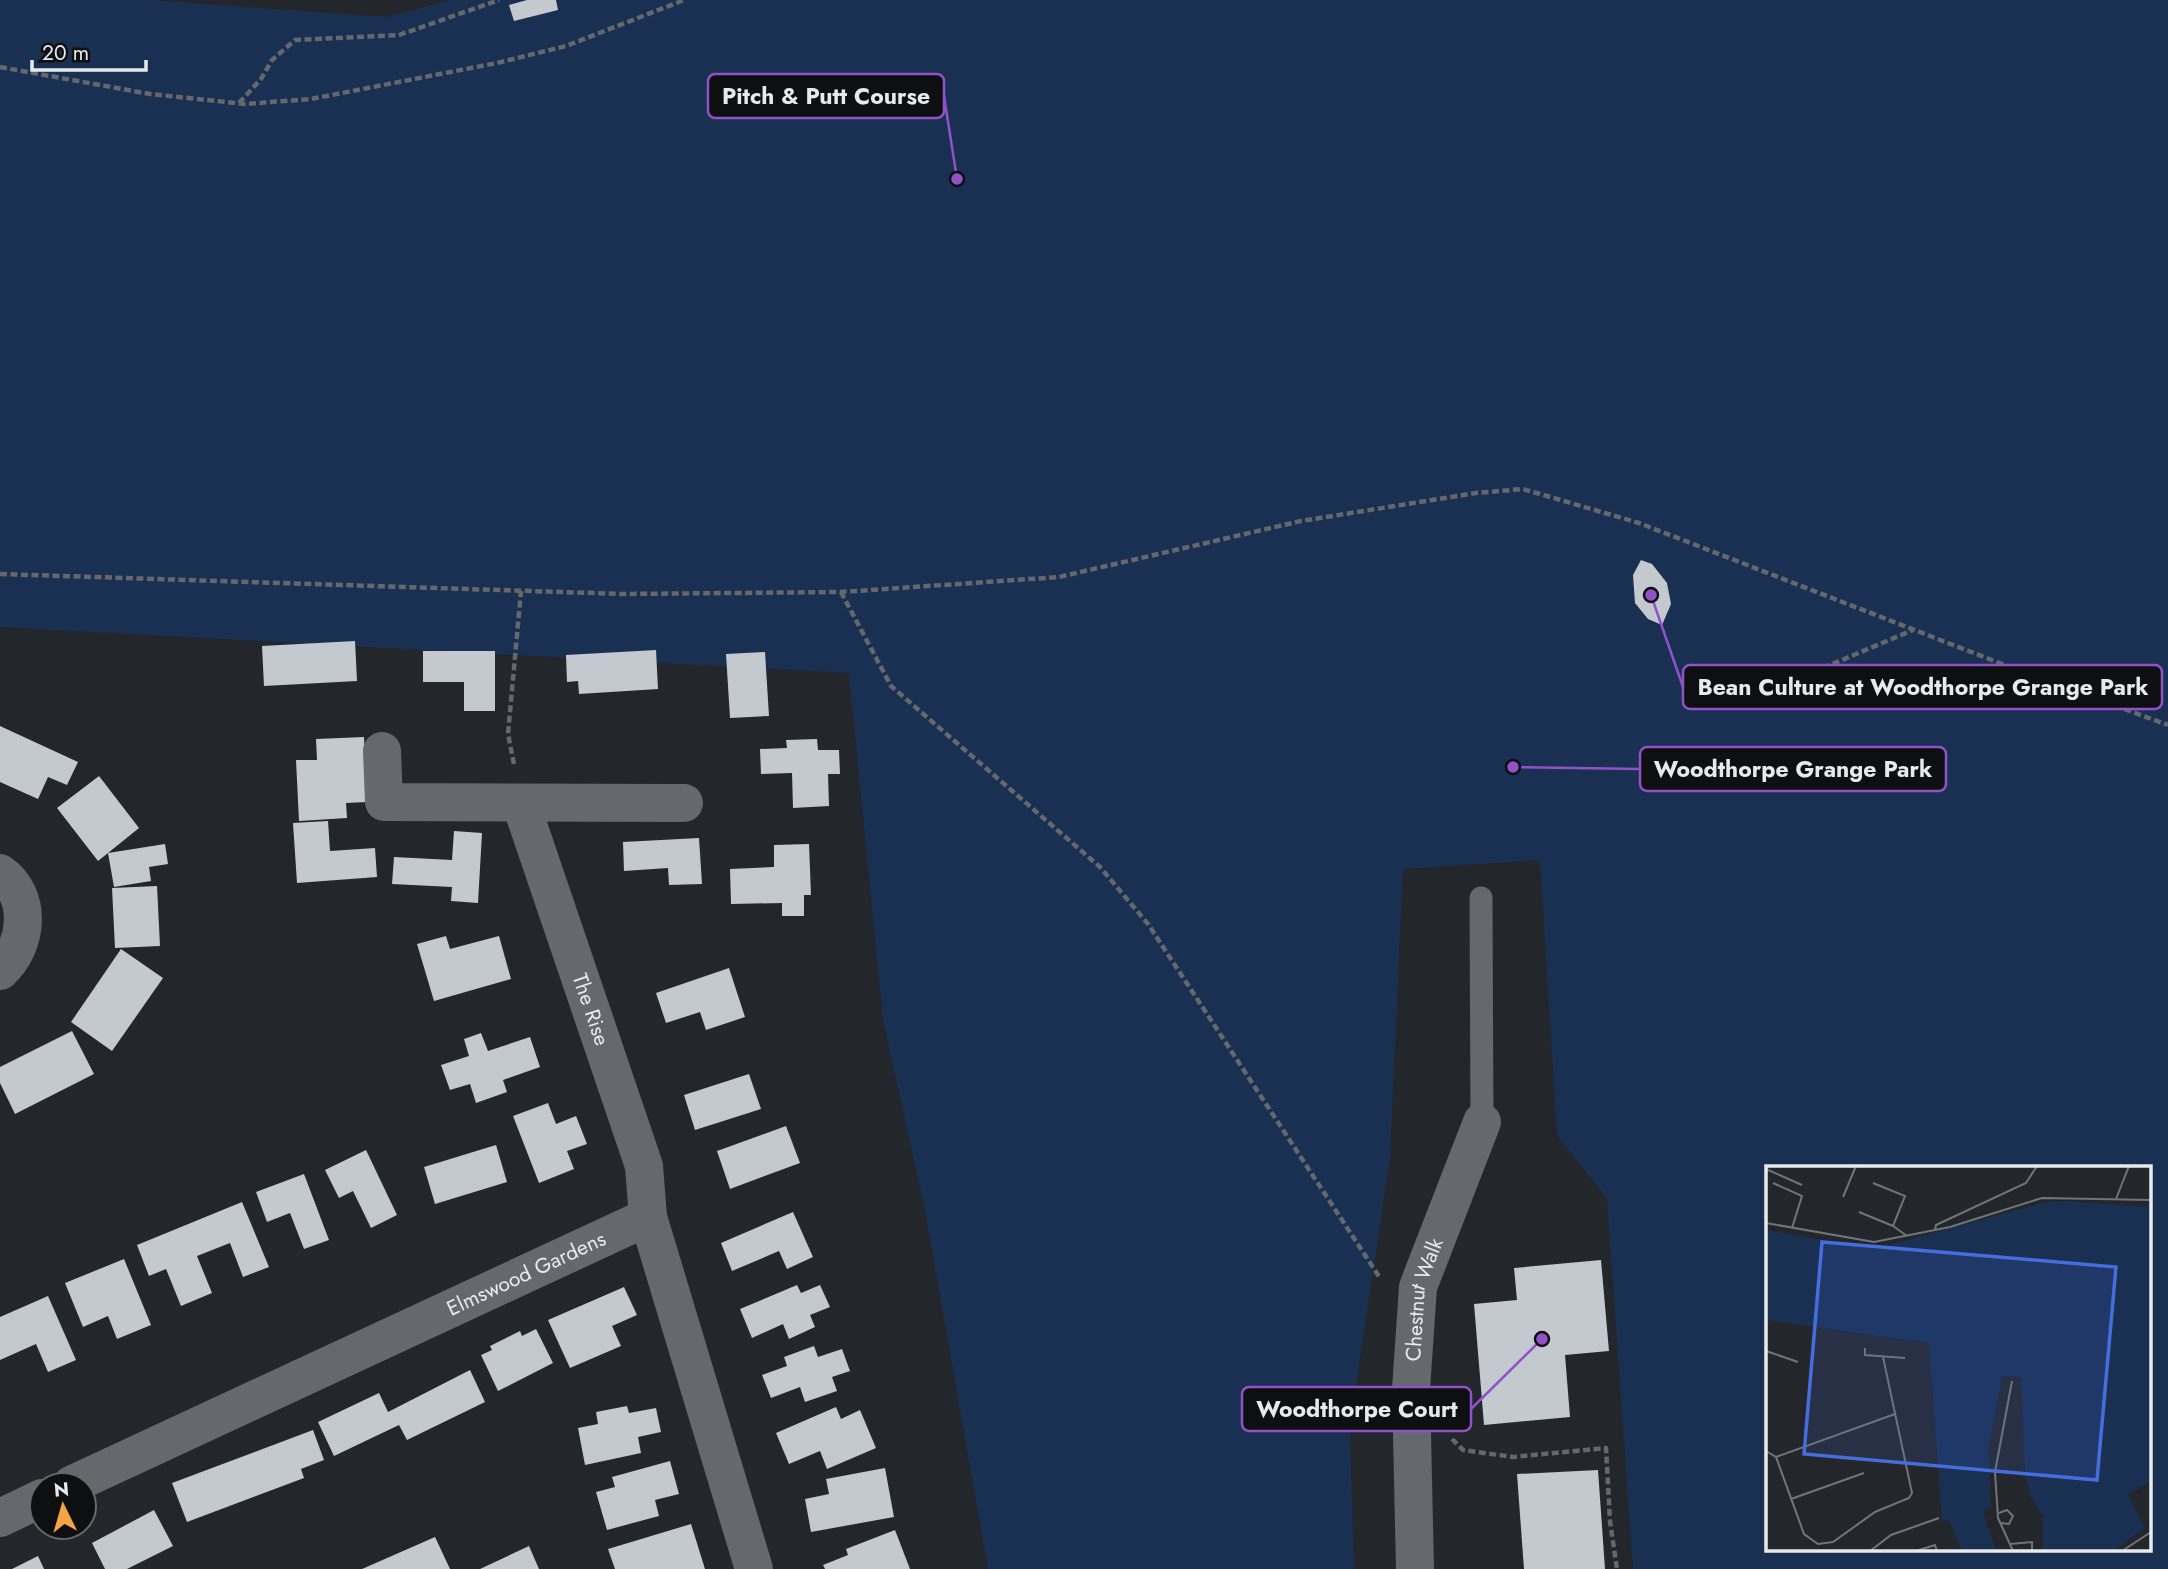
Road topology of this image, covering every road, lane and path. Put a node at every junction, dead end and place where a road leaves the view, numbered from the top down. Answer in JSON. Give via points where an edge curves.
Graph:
{"nodes":[{"id":1,"x":499,"y":0,"type":"edge"},
{"id":2,"x":684,"y":0,"type":"edge"},
{"id":3,"x":0,"y":67,"type":"edge"},
{"id":4,"x":239,"y":104,"type":"junction"},
{"id":5,"x":0,"y":574,"type":"edge"},
{"id":6,"x":522,"y":591,"type":"junction"},
{"id":7,"x":841,"y":592,"type":"junction"},
{"id":8,"x":1914,"y":630,"type":"junction"},
{"id":9,"x":1823,"y":668,"type":"dead end"},
{"id":10,"x":2168,"y":725,"type":"edge"},
{"id":11,"x":382,"y":751,"type":"dead end"},
{"id":12,"x":684,"y":803,"type":"dead end"},
{"id":13,"x":521,"y":804,"type":"junction"},
{"id":14,"x":0,"y":873,"type":"edge"},
{"id":15,"x":1481,"y":898,"type":"dead end"},
{"id":16,"x":0,"y":971,"type":"edge"},
{"id":17,"x":1482,"y":1122,"type":"joint"},
{"id":18,"x":648,"y":1217,"type":"junction"},
{"id":19,"x":1415,"y":1319,"type":"junction"},
{"id":20,"x":1449,"y":1436,"type":"dead end"},
{"id":21,"x":98,"y":1472,"type":"edge"},
{"id":22,"x":28,"y":1505,"type":"edge"},
{"id":23,"x":0,"y":1518,"type":"edge"},
{"id":24,"x":754,"y":1569,"type":"edge"},
{"id":25,"x":1415,"y":1569,"type":"edge"},
{"id":26,"x":1616,"y":1569,"type":"edge"}],
"edges":[{"from":1,"to":4,"type":"path","via":[[399,34],[295,40],[272,60]]},
{"from":2,"to":4,"type":"path","via":[[566,46],[497,63],[311,99]]},
{"from":3,"to":4,"type":"path","via":[[150,94]]},
{"from":5,"to":6,"type":"path"},
{"from":6,"to":7,"type":"path"},
{"from":6,"to":13,"type":"path","via":[[508,734]]},
{"from":7,"to":8,"type":"path","via":[[1059,577],[1301,521],[1523,489],[1639,523]]},
{"from":7,"to":19,"type":"path","via":[[891,686],[1100,867],[1149,924],[1377,1274]]},
{"from":8,"to":9,"type":"path"},
{"from":8,"to":10,"type":"path"},
{"from":11,"to":13,"type":"street","via":[[384,802]]},
{"from":12,"to":13,"type":"street"},
{"from":13,"to":18,"type":"street","name":"The Rise","via":[[644,1166]]},
{"from":14,"to":16,"type":"street","via":[[18,894],[24,916],[16,952]]},
{"from":15,"to":17,"type":"lane"},
{"from":17,"to":19,"type":"street","name":"Chestnut Walk","via":[[1418,1287]]},
{"from":18,"to":21,"type":"street","name":"Elmswood Gardens"},
{"from":18,"to":24,"type":"street"},
{"from":19,"to":25,"type":"street","name":"Chestnut Walk","via":[[1411,1389]]},
{"from":20,"to":26,"type":"path","via":[[1463,1450],[1513,1457],[1606,1448]]},
{"from":22,"to":23,"type":"street"}]}
